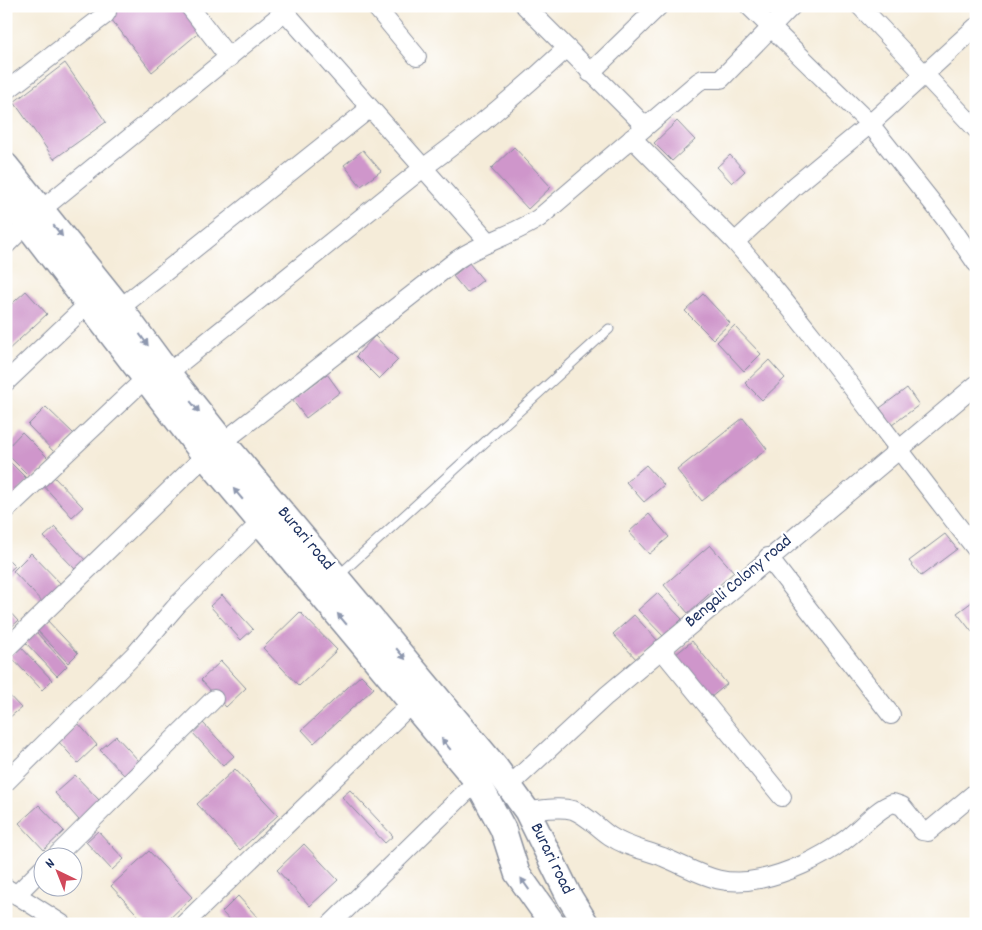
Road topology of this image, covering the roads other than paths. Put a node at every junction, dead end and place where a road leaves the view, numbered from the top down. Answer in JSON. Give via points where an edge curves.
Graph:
{"nodes":[{"id":1,"x":106,"y":6,"type":"edge"},
{"id":2,"x":189,"y":6,"type":"edge"},
{"id":3,"x":375,"y":6,"type":"edge"},
{"id":4,"x":525,"y":6,"type":"edge"},
{"id":5,"x":659,"y":6,"type":"edge"},
{"id":6,"x":749,"y":6,"type":"edge"},
{"id":7,"x":792,"y":6,"type":"edge"},
{"id":8,"x":860,"y":6,"type":"edge"},
{"id":9,"x":282,"y":9,"type":"edge"},
{"id":10,"x":976,"y":26,"type":"edge"},
{"id":11,"x":772,"y":28,"type":"junction"},
{"id":12,"x":567,"y":48,"type":"junction"},
{"id":13,"x":417,"y":57,"type":"dead end"},
{"id":14,"x":229,"y":58,"type":"junction"},
{"id":15,"x":590,"y":72,"type":"junction"},
{"id":16,"x":924,"y":74,"type":"junction"},
{"id":17,"x":6,"y":91,"type":"edge"},
{"id":18,"x":369,"y":109,"type":"junction"},
{"id":19,"x":870,"y":124,"type":"junction"},
{"id":20,"x":645,"y":126,"type":"junction"},
{"id":21,"x":976,"y":129,"type":"edge"},
{"id":22,"x":632,"y":138,"type":"junction"},
{"id":23,"x":6,"y":166,"type":"edge"},
{"id":24,"x":423,"y":168,"type":"junction"},
{"id":25,"x":6,"y":197,"type":"edge"},
{"id":26,"x":34,"y":216,"type":"junction"},
{"id":27,"x":488,"y":241,"type":"junction"},
{"id":28,"x":735,"y":242,"type":"junction"},
{"id":29,"x":6,"y":245,"type":"edge"},
{"id":30,"x":976,"y":263,"type":"edge"},
{"id":31,"x":89,"y":303,"type":"junction"},
{"id":32,"x":120,"y":308,"type":"junction"},
{"id":33,"x":609,"y":329,"type":"dead end"},
{"id":34,"x":157,"y":375,"type":"junction"},
{"id":35,"x":6,"y":382,"type":"edge"},
{"id":36,"x":976,"y":385,"type":"edge"},
{"id":37,"x":214,"y":449,"type":"junction"},
{"id":38,"x":898,"y":450,"type":"junction"},
{"id":39,"x":6,"y":510,"type":"edge"},
{"id":40,"x":261,"y":522,"type":"junction"},
{"id":41,"x":976,"y":548,"type":"edge"},
{"id":42,"x":768,"y":557,"type":"junction"},
{"id":43,"x":336,"y":577,"type":"junction"},
{"id":44,"x":6,"y":649,"type":"edge"},
{"id":45,"x":661,"y":649,"type":"junction"},
{"id":46,"x":214,"y":698,"type":"dead end"},
{"id":47,"x":412,"y":702,"type":"junction"},
{"id":48,"x":891,"y":716,"type":"dead end"},
{"id":49,"x":477,"y":781,"type":"junction"},
{"id":50,"x":6,"y":782,"type":"edge"},
{"id":51,"x":509,"y":786,"type":"junction"},
{"id":52,"x":976,"y":792,"type":"edge"},
{"id":53,"x":782,"y":797,"type":"dead end"},
{"id":54,"x":528,"y":811,"type":"junction"},
{"id":55,"x":64,"y":848,"type":"edge"},
{"id":56,"x":32,"y":876,"type":"edge"},
{"id":57,"x":11,"y":892,"type":"edge"},
{"id":58,"x":62,"y":924,"type":"edge"},
{"id":59,"x":184,"y":924,"type":"edge"},
{"id":60,"x":331,"y":924,"type":"edge"},
{"id":61,"x":553,"y":924,"type":"edge"},
{"id":62,"x":586,"y":924,"type":"edge"}],
"edges":[{"from":1,"to":17,"type":"street","via":[[105,15]]},
{"from":2,"to":14,"type":"street"},
{"from":3,"to":13,"type":"street"},
{"from":4,"to":12,"type":"street"},
{"from":5,"to":15,"type":"street"},
{"from":6,"to":11,"type":"street"},
{"from":7,"to":11,"type":"street"},
{"from":8,"to":16,"type":"street"},
{"from":9,"to":14,"type":"street"},
{"from":9,"to":18,"type":"street"},
{"from":10,"to":16,"type":"street"},
{"from":11,"to":19,"type":"street"},
{"from":11,"to":20,"type":"street","via":[[721,78],[703,79]]},
{"from":12,"to":15,"type":"street"},
{"from":12,"to":24,"type":"street","via":[[522,90]]},
{"from":14,"to":26,"type":"street"},
{"from":15,"to":20,"type":"street"},
{"from":16,"to":19,"type":"street"},
{"from":16,"to":21,"type":"street"},
{"from":18,"to":24,"type":"street"},
{"from":18,"to":32,"type":"street"},
{"from":19,"to":28,"type":"street","via":[[795,186]]},
{"from":19,"to":30,"type":"street"},
{"from":20,"to":22,"type":"street"},
{"from":22,"to":27,"type":"street","via":[[539,218]]},
{"from":22,"to":28,"type":"street"},
{"from":23,"to":26,"type":"main road","name":"Burari road"},
{"from":24,"to":27,"type":"street"},
{"from":24,"to":34,"type":"street"},
{"from":25,"to":26,"type":"main road","name":"Burari road"},
{"from":26,"to":29,"type":"street"},
{"from":26,"to":31,"type":"main road","name":"Burari road"},
{"from":26,"to":32,"type":"main road","name":"Burari road","one_way":true},
{"from":27,"to":37,"type":"street","via":[[458,259]]},
{"from":28,"to":38,"type":"street","via":[[823,348]]},
{"from":31,"to":34,"type":"main road","name":"Burari road"},
{"from":31,"to":35,"type":"street"},
{"from":32,"to":34,"type":"main road","name":"Burari road","one_way":true},
{"from":33,"to":43,"type":"lane"},
{"from":34,"to":37,"type":"main road","name":"Burari road"},
{"from":34,"to":39,"type":"street"},
{"from":36,"to":38,"type":"street","name":"Bengali Colony road"},
{"from":40,"to":37,"type":"main road","name":"Burari road","one_way":true},
{"from":37,"to":43,"type":"main road","name":"Burari road"},
{"from":37,"to":44,"type":"street"},
{"from":38,"to":41,"type":"street"},
{"from":38,"to":42,"type":"street","name":"Bengali Colony road"},
{"from":47,"to":40,"type":"main road","name":"Burari road","one_way":true},
{"from":40,"to":50,"type":"street","via":[[178,604],[136,654]]},
{"from":42,"to":45,"type":"street","name":"Bengali Colony road"},
{"from":42,"to":48,"type":"street"},
{"from":43,"to":51,"type":"main road","name":"Burari road","one_way":true},
{"from":45,"to":51,"type":"street","name":"Bengali Colony road"},
{"from":45,"to":53,"type":"street"},
{"from":46,"to":55,"type":"street"},
{"from":49,"to":47,"type":"main road","name":"Burari road","one_way":true},
{"from":47,"to":59,"type":"street"},
{"from":49,"to":60,"type":"street"},
{"from":61,"to":49,"type":"main road","name":"Burari road","one_way":true,"via":[[517,873],[503,828]]},
{"from":51,"to":54,"type":"main road","name":"Burari road"},
{"from":52,"to":54,"type":"street","via":[[928,832],[922,831],[902,806],[893,803],[842,843],[813,859],[778,874],[729,883],[699,875],[629,846],[573,810]]},
{"from":54,"to":62,"type":"main road","name":"Burari road","via":[[561,881]]},
{"from":56,"to":57,"type":"street"},
{"from":57,"to":58,"type":"street"}]}
